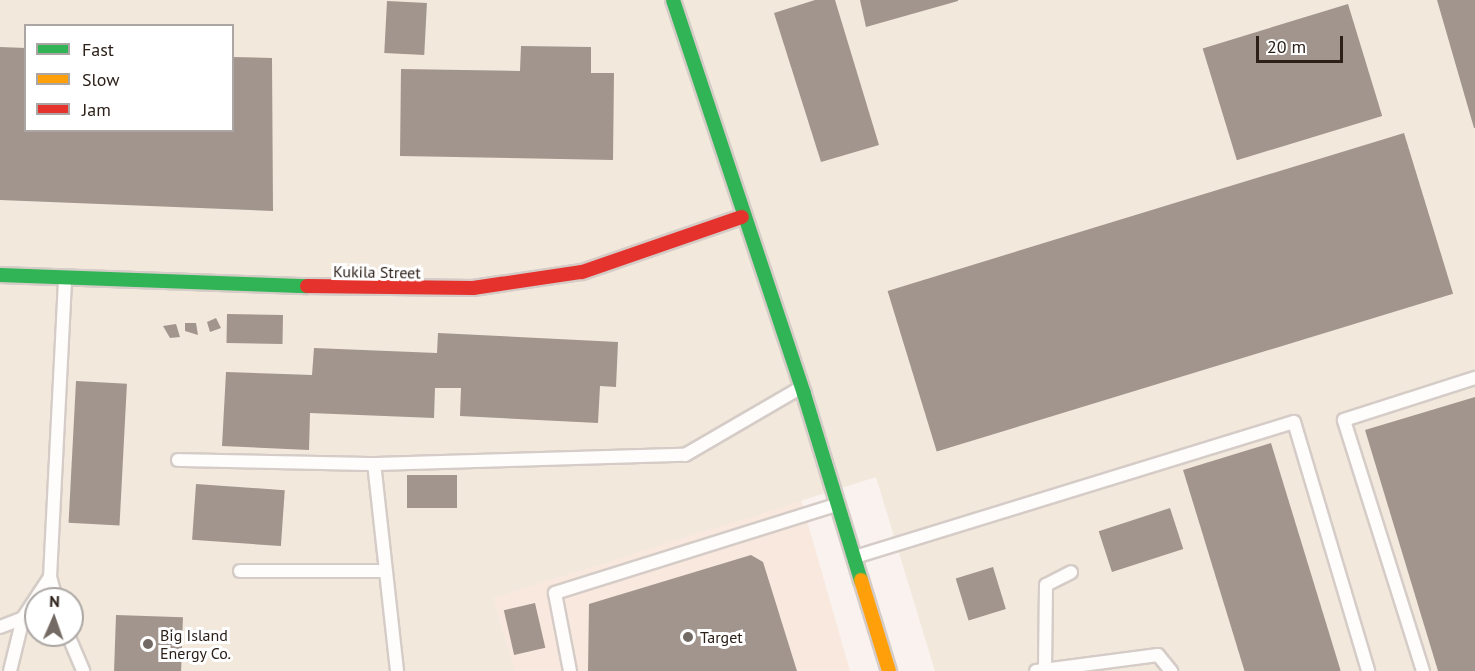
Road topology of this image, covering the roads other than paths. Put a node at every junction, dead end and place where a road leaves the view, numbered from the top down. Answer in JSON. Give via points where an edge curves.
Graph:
{"nodes":[{"id":1,"x":673,"y":0,"type":"edge"},
{"id":2,"x":742,"y":217,"type":"junction"},
{"id":3,"x":0,"y":275,"type":"edge"},
{"id":4,"x":65,"y":278,"type":"junction"},
{"id":5,"x":1475,"y":378,"type":"edge"},
{"id":6,"x":801,"y":387,"type":"junction"},
{"id":7,"x":178,"y":460,"type":"dead end"},
{"id":8,"x":374,"y":464,"type":"junction"},
{"id":9,"x":837,"y":504,"type":"junction"},
{"id":10,"x":854,"y":557,"type":"junction"},
{"id":11,"x":240,"y":571,"type":"dead end"},
{"id":12,"x":385,"y":571,"type":"junction"},
{"id":13,"x":1071,"y":572,"type":"dead end"},
{"id":14,"x":50,"y":577,"type":"junction"},
{"id":15,"x":53,"y":587,"type":"edge"},
{"id":16,"x":23,"y":618,"type":"junction"},
{"id":17,"x":0,"y":627,"type":"edge"},
{"id":18,"x":73,"y":647,"type":"edge"},
{"id":19,"x":1040,"y":669,"type":"edge"},
{"id":20,"x":10,"y":671,"type":"edge"},
{"id":21,"x":83,"y":671,"type":"edge"},
{"id":22,"x":397,"y":671,"type":"edge"},
{"id":23,"x":570,"y":671,"type":"edge"},
{"id":24,"x":889,"y":671,"type":"edge"},
{"id":25,"x":1171,"y":671,"type":"edge"},
{"id":26,"x":1368,"y":671,"type":"edge"},
{"id":27,"x":1423,"y":671,"type":"edge"}],
"edges":[{"from":1,"to":2,"type":"street"},
{"from":2,"to":4,"type":"street","name":"Kukila Street","via":[[582,272],[473,288],[412,290]]},
{"from":2,"to":6,"type":"street"},
{"from":3,"to":4,"type":"street","name":"Kukila Street"},
{"from":4,"to":14,"type":"lane"},
{"from":5,"to":27,"type":"lane","via":[[1344,420]]},
{"from":6,"to":8,"type":"lane","via":[[685,455]]},
{"from":6,"to":9,"type":"street"},
{"from":7,"to":8,"type":"lane"},
{"from":8,"to":12,"type":"lane"},
{"from":9,"to":10,"type":"street"},
{"from":9,"to":23,"type":"lane","via":[[555,593]]},
{"from":10,"to":24,"type":"street"},
{"from":10,"to":26,"type":"lane","via":[[1294,422]]},
{"from":11,"to":12,"type":"lane"},
{"from":12,"to":22,"type":"lane"},
{"from":13,"to":19,"type":"lane","via":[[1046,585]]},
{"from":14,"to":15,"type":"lane"},
{"from":14,"to":16,"type":"lane"},
{"from":16,"to":17,"type":"lane"},
{"from":16,"to":20,"type":"lane"},
{"from":18,"to":21,"type":"lane"},
{"from":19,"to":25,"type":"lane","via":[[1158,655]]}]}
